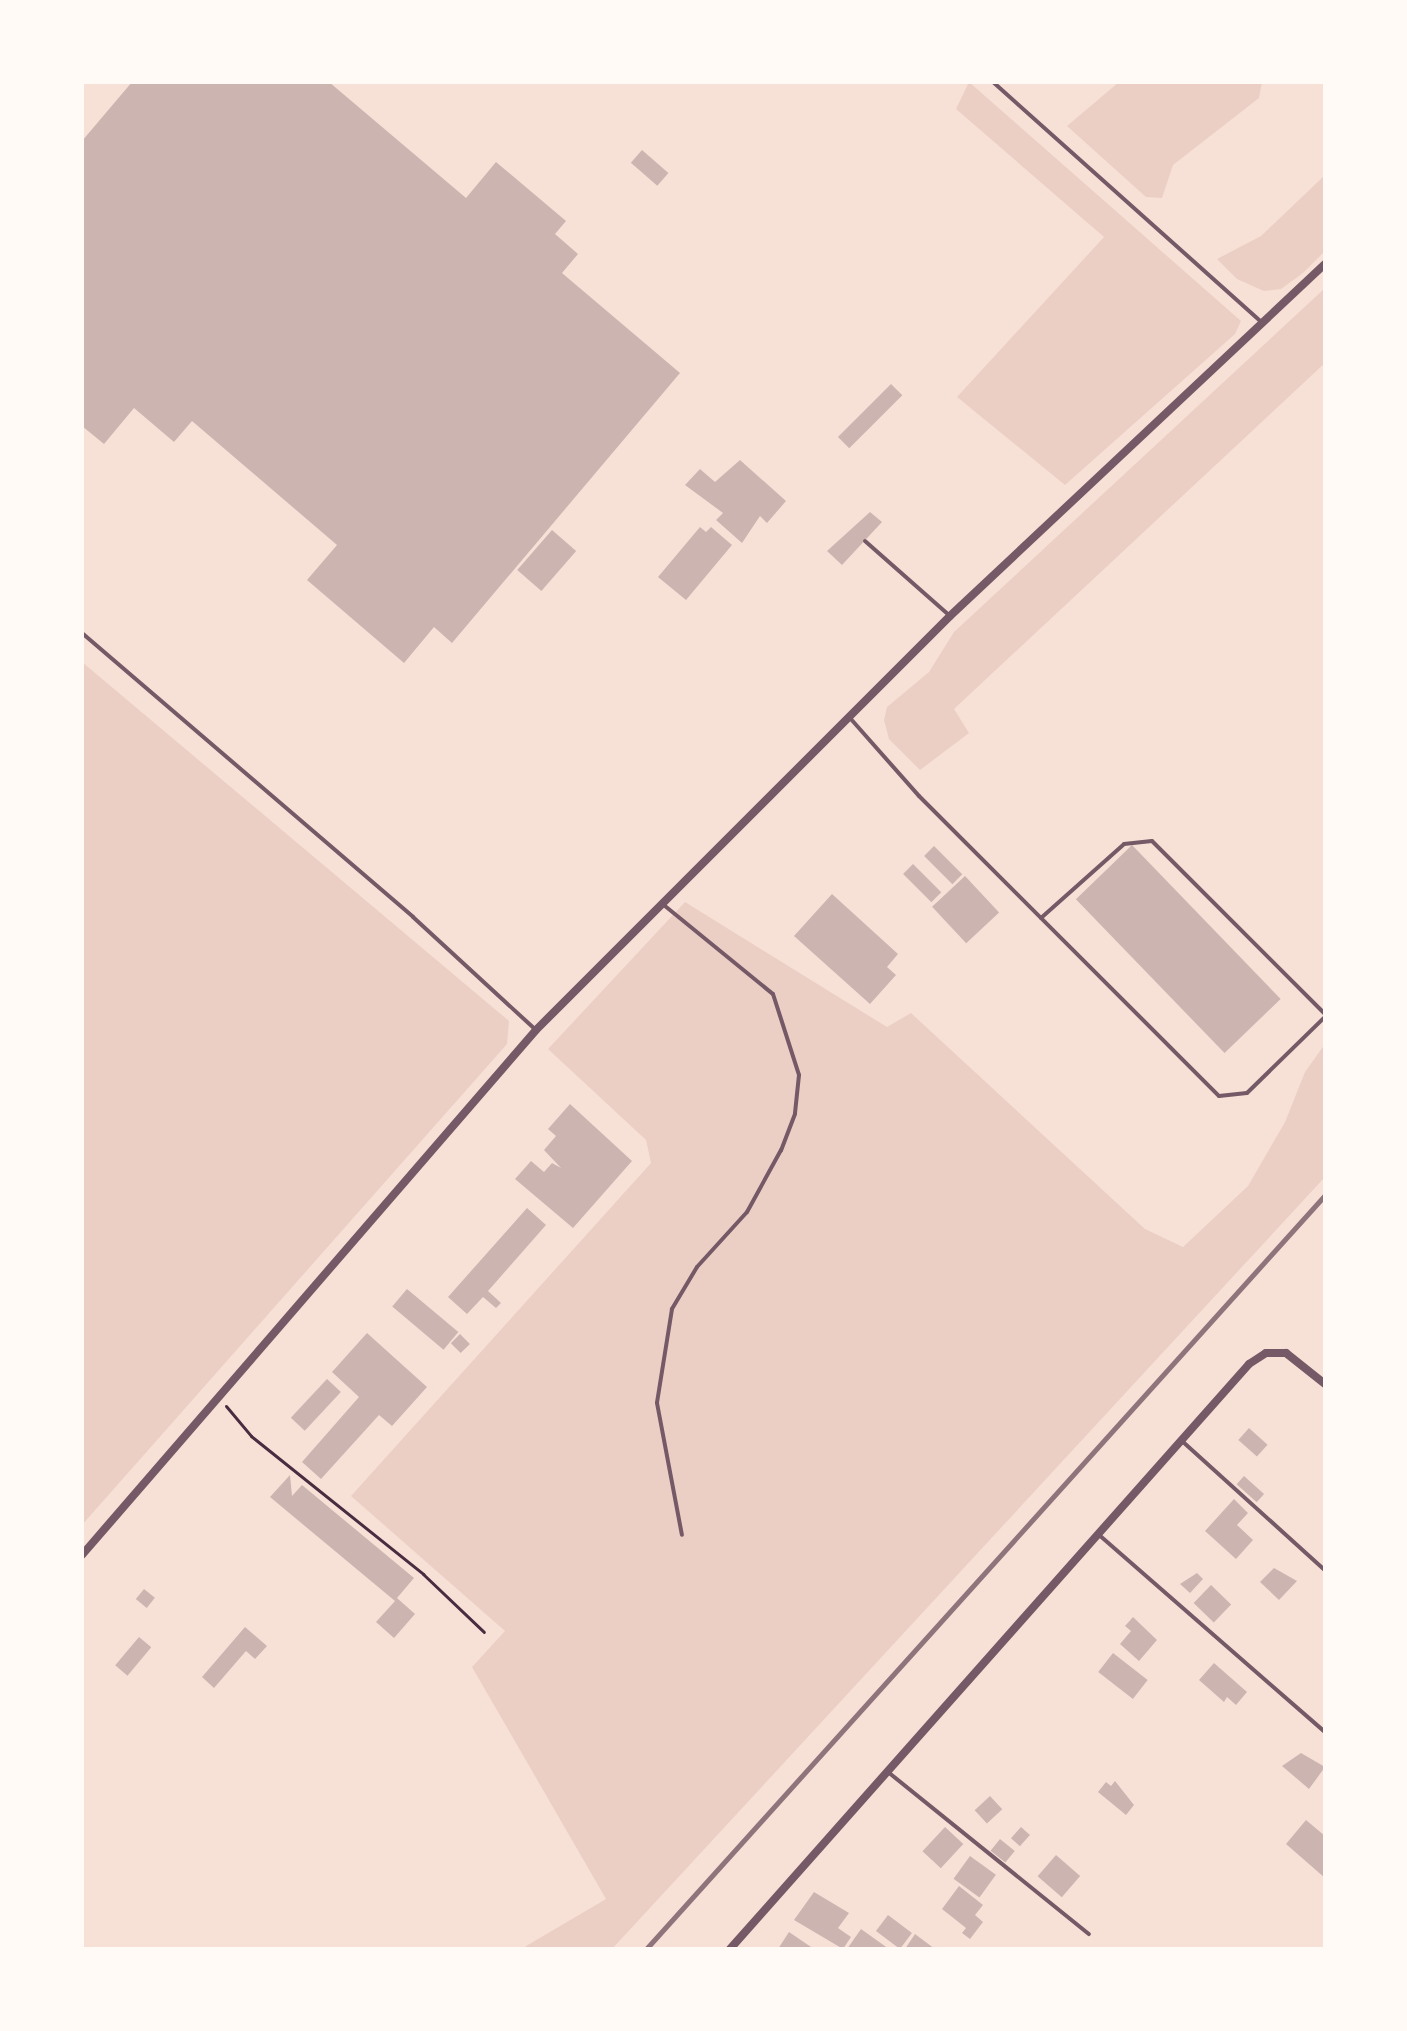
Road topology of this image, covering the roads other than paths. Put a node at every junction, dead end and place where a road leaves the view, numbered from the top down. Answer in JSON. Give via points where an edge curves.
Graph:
{"nodes":[{"id":1,"x":993,"y":82,"type":"edge"},
{"id":2,"x":1325,"y":264,"type":"edge"},
{"id":3,"x":1262,"y":323,"type":"junction"},
{"id":4,"x":865,"y":541,"type":"dead end"},
{"id":5,"x":950,"y":616,"type":"junction"},
{"id":6,"x":82,"y":633,"type":"edge"},
{"id":7,"x":850,"y":718,"type":"junction"},
{"id":8,"x":665,"y":906,"type":"junction"},
{"id":9,"x":1041,"y":918,"type":"junction"},
{"id":10,"x":1325,"y":1016,"type":"edge"},
{"id":11,"x":536,"y":1030,"type":"junction"},
{"id":12,"x":1325,"y":1384,"type":"edge"},
{"id":13,"x":1180,"y":1439,"type":"junction"},
{"id":14,"x":1096,"y":1532,"type":"junction"},
{"id":15,"x":682,"y":1535,"type":"dead end"},
{"id":16,"x":82,"y":1555,"type":"edge"},
{"id":17,"x":1325,"y":1570,"type":"edge"},
{"id":18,"x":1325,"y":1732,"type":"edge"},
{"id":19,"x":886,"y":1771,"type":"junction"},
{"id":20,"x":1089,"y":1934,"type":"dead end"},
{"id":21,"x":730,"y":1949,"type":"edge"}],
"edges":[{"from":1,"to":3,"type":"lane"},
{"from":2,"to":3,"type":"street"},
{"from":3,"to":5,"type":"street"},
{"from":4,"to":5,"type":"lane"},
{"from":5,"to":7,"type":"street"},
{"from":6,"to":11,"type":"lane","via":[[413,917]]},
{"from":7,"to":8,"type":"street"},
{"from":7,"to":9,"type":"lane"},
{"from":8,"to":11,"type":"street"},
{"from":8,"to":15,"type":"lane","via":[[773,994],[799,1075],[795,1114],[781,1150],[747,1212],[697,1267],[672,1309],[657,1403]]},
{"from":9,"to":10,"type":"lane","via":[[1124,844],[1152,841]]},
{"from":9,"to":10,"type":"lane","via":[[1219,1096],[1247,1093]]},
{"from":11,"to":16,"type":"street"},
{"from":12,"to":13,"type":"street","via":[[1286,1353],[1266,1353],[1249,1364]]},
{"from":13,"to":14,"type":"street"},
{"from":13,"to":17,"type":"lane"},
{"from":14,"to":18,"type":"lane"},
{"from":14,"to":19,"type":"street"},
{"from":19,"to":20,"type":"lane"},
{"from":19,"to":21,"type":"street"}]}
